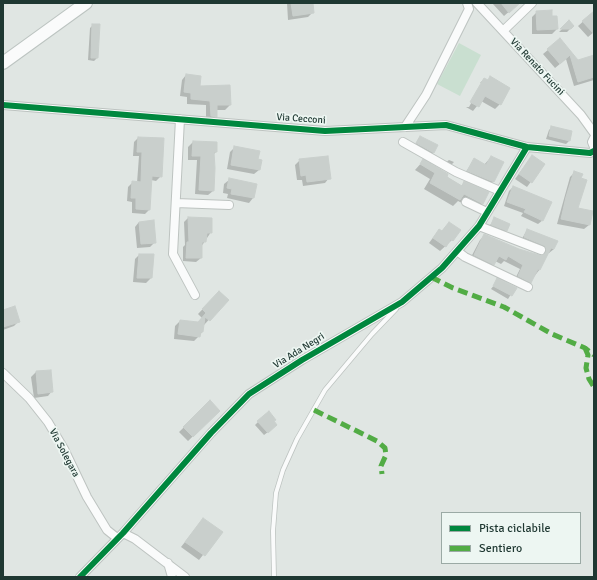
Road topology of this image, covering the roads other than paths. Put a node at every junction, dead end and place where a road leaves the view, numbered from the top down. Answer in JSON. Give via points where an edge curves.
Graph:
{"nodes":[{"id":1,"x":86,"y":3,"type":"edge"},
{"id":2,"x":467,"y":3,"type":"edge"},
{"id":3,"x":477,"y":3,"type":"edge"},
{"id":4,"x":532,"y":3,"type":"edge"},
{"id":5,"x":503,"y":31,"type":"junction"},
{"id":6,"x":3,"y":63,"type":"edge"},
{"id":7,"x":3,"y":105,"type":"edge"},
{"id":8,"x":180,"y":119,"type":"junction"},
{"id":9,"x":405,"y":127,"type":"junction"},
{"id":10,"x":594,"y":133,"type":"edge"},
{"id":11,"x":594,"y":138,"type":"edge"},
{"id":12,"x":404,"y":142,"type":"dead end"},
{"id":13,"x":527,"y":147,"type":"junction"},
{"id":14,"x":594,"y":147,"type":"edge"},
{"id":15,"x":594,"y":151,"type":"edge"},
{"id":16,"x":500,"y":191,"type":"junction"},
{"id":17,"x":466,"y":202,"type":"dead end"},
{"id":18,"x":176,"y":203,"type":"junction"},
{"id":19,"x":229,"y":205,"type":"dead end"},
{"id":20,"x":487,"y":212,"type":"junction"},
{"id":21,"x":479,"y":226,"type":"junction"},
{"id":22,"x":541,"y":250,"type":"dead end"},
{"id":23,"x":457,"y":251,"type":"junction"},
{"id":24,"x":528,"y":287,"type":"dead end"},
{"id":25,"x":195,"y":295,"type":"dead end"},
{"id":26,"x":402,"y":302,"type":"junction"},
{"id":27,"x":3,"y":373,"type":"edge"},
{"id":28,"x":120,"y":536,"type":"junction"},
{"id":29,"x":168,"y":563,"type":"junction"},
{"id":30,"x":80,"y":577,"type":"edge"},
{"id":31,"x":172,"y":577,"type":"edge"},
{"id":32,"x":185,"y":577,"type":"edge"},
{"id":33,"x":274,"y":577,"type":"edge"}],
"edges":[{"from":1,"to":6,"type":"main road"},
{"from":2,"to":9,"type":"street","via":[[469,9],[426,95]]},
{"from":3,"to":5,"type":"street","name":"Via Renato Fucini"},
{"from":4,"to":5,"type":"street"},
{"from":5,"to":10,"type":"street","name":"Via Renato Fucini","via":[[582,114]]},
{"from":7,"to":8,"type":"street","name":"Via Cecconi"},
{"from":8,"to":9,"type":"street","name":"Via Cecconi","via":[[325,131]]},
{"from":8,"to":18,"type":"street"},
{"from":9,"to":13,"type":"street","name":"Via Cecconi","via":[[446,125]]},
{"from":11,"to":14,"type":"street"},
{"from":12,"to":16,"type":"street","via":[[456,172]]},
{"from":13,"to":15,"type":"street","name":"Via Cecconi","via":[[590,153]]},
{"from":13,"to":16,"type":"street","name":"Via Ada Negri"},
{"from":16,"to":20,"type":"street","name":"Via Ada Negri"},
{"from":17,"to":20,"type":"street"},
{"from":18,"to":19,"type":"street"},
{"from":18,"to":25,"type":"street","via":[[173,254]]},
{"from":20,"to":21,"type":"street","name":"Via Ada Negri"},
{"from":21,"to":22,"type":"street"},
{"from":21,"to":23,"type":"street","name":"Via Ada Negri"},
{"from":23,"to":24,"type":"street"},
{"from":23,"to":26,"type":"street","name":"Via Ada Negri","via":[[442,268]]},
{"from":26,"to":28,"type":"street","name":"Via Ada Negri","via":[[249,394]]},
{"from":26,"to":33,"type":"lane","via":[[325,390],[297,438],[276,493],[273,531]]},
{"from":27,"to":28,"type":"street","name":"Via Solegara","via":[[29,398],[48,422],[107,530]]},
{"from":28,"to":29,"type":"street","name":"Via Solegara","via":[[135,540]]},
{"from":28,"to":30,"type":"street","name":"Via Ada Negri"},
{"from":29,"to":31,"type":"street"},
{"from":29,"to":32,"type":"street","name":"Via Solegara"}]}
